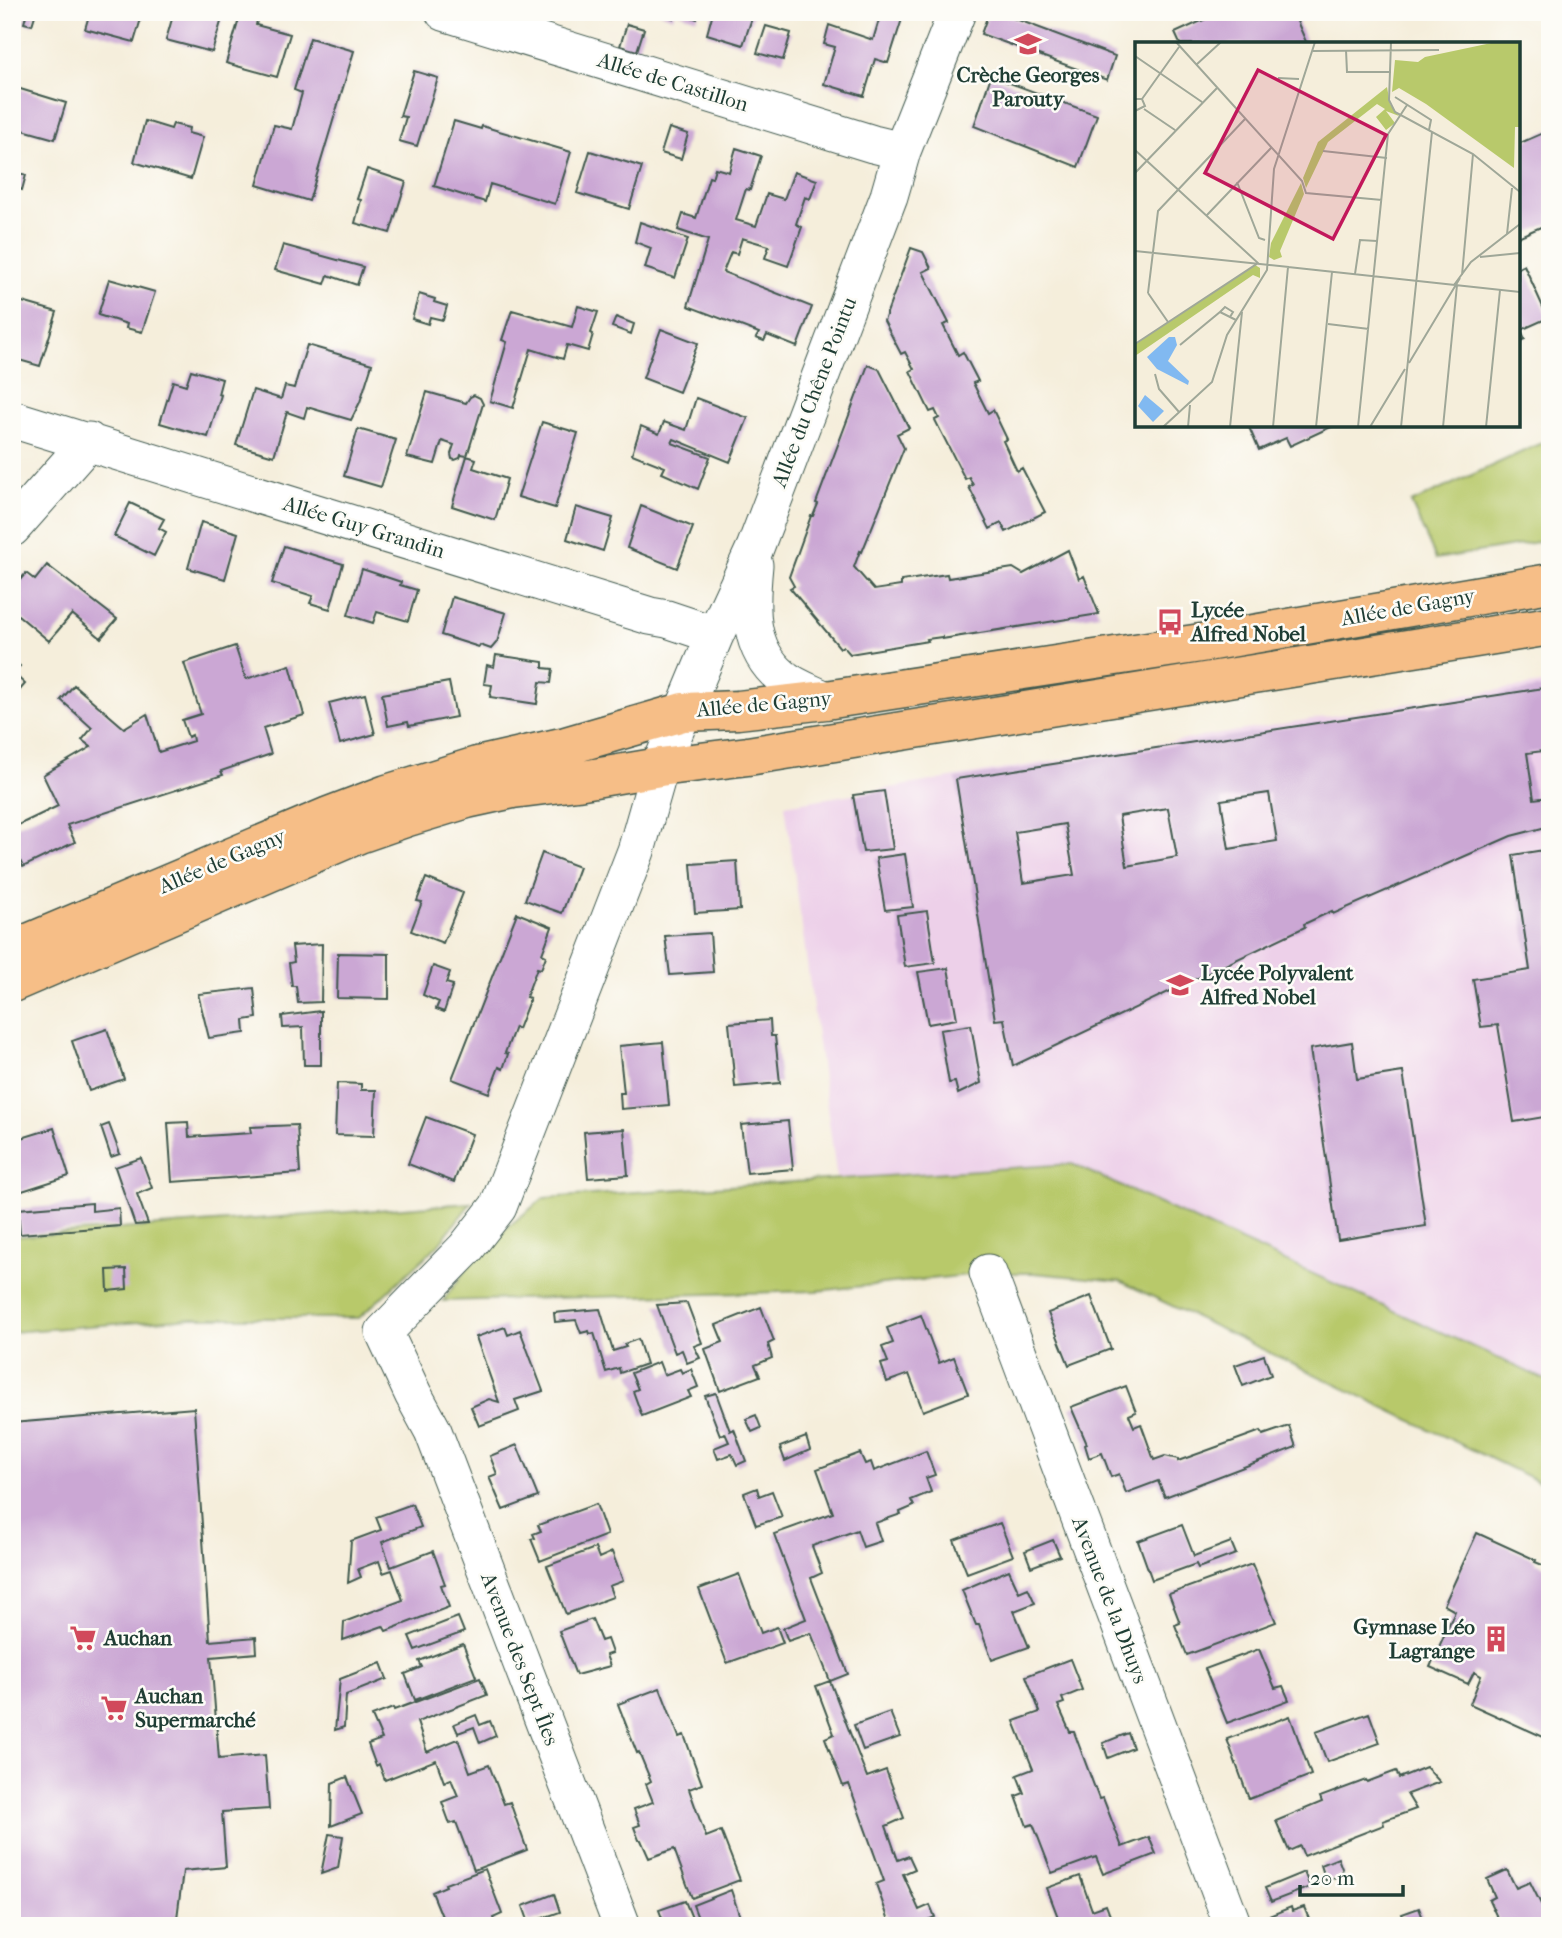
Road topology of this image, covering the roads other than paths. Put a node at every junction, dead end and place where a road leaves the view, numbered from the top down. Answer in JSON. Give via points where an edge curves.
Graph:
{"nodes":[{"id":1,"x":444,"y":12,"type":"edge"},
{"id":2,"x":957,"y":12,"type":"edge"},
{"id":3,"x":902,"y":151,"type":"junction"},
{"id":4,"x":12,"y":419,"type":"edge"},
{"id":5,"x":89,"y":441,"type":"junction"},
{"id":6,"x":12,"y":528,"type":"edge"},
{"id":7,"x":755,"y":548,"type":"junction"},
{"id":8,"x":1550,"y":583,"type":"edge"},
{"id":9,"x":1550,"y":626,"type":"edge"},
{"id":10,"x":715,"y":635,"type":"junction"},
{"id":11,"x":826,"y":700,"type":"junction"},
{"id":12,"x":683,"y":712,"type":"junction"},
{"id":13,"x":660,"y":766,"type":"junction"},
{"id":14,"x":12,"y":950,"type":"edge"},
{"id":15,"x":12,"y":983,"type":"edge"},
{"id":16,"x":988,"y":1273,"type":"dead end"},
{"id":17,"x":622,"y":1926,"type":"edge"},
{"id":18,"x":1233,"y":1926,"type":"edge"}],
"edges":[{"from":1,"to":3,"type":"street","name":"Allée de Castillon"},
{"from":2,"to":3,"type":"street","name":"Allée du Chêne Pointu"},
{"from":3,"to":7,"type":"street","name":"Allée du Chêne Pointu"},
{"from":4,"to":5,"type":"street","name":"Allée Guy Grandin"},
{"from":5,"to":6,"type":"street"},
{"from":5,"to":10,"type":"street","name":"Allée Guy Grandin"},
{"from":7,"to":10,"type":"street","name":"Allée du Chêne Pointu"},
{"from":7,"to":11,"type":"street","via":[[750,599],[754,639],[783,678]]},
{"from":8,"to":11,"type":"main road","name":"Allée de Gagny"},
{"from":9,"to":13,"type":"main road","name":"Allée de Gagny","via":[[761,754]]},
{"from":10,"to":12,"type":"street","name":"Allée du Chêne Pointu"},
{"from":11,"to":12,"type":"main road","name":"Allée de Gagny"},
{"from":12,"to":13,"type":"street","name":"Allée du Chêne Pointu"},
{"from":12,"to":14,"type":"main road","name":"Allée de Gagny","via":[[566,746],[477,765],[387,794]]},
{"from":13,"to":15,"type":"main road","name":"Allée de Gagny","via":[[513,789],[408,817]]},
{"from":13,"to":17,"type":"street","name":"Avenue des Sept Îles","via":[[636,850],[498,1207],[466,1248],[384,1332],[433,1431]]},
{"from":16,"to":18,"type":"street","name":"Avenue de la Dhuys"}]}
